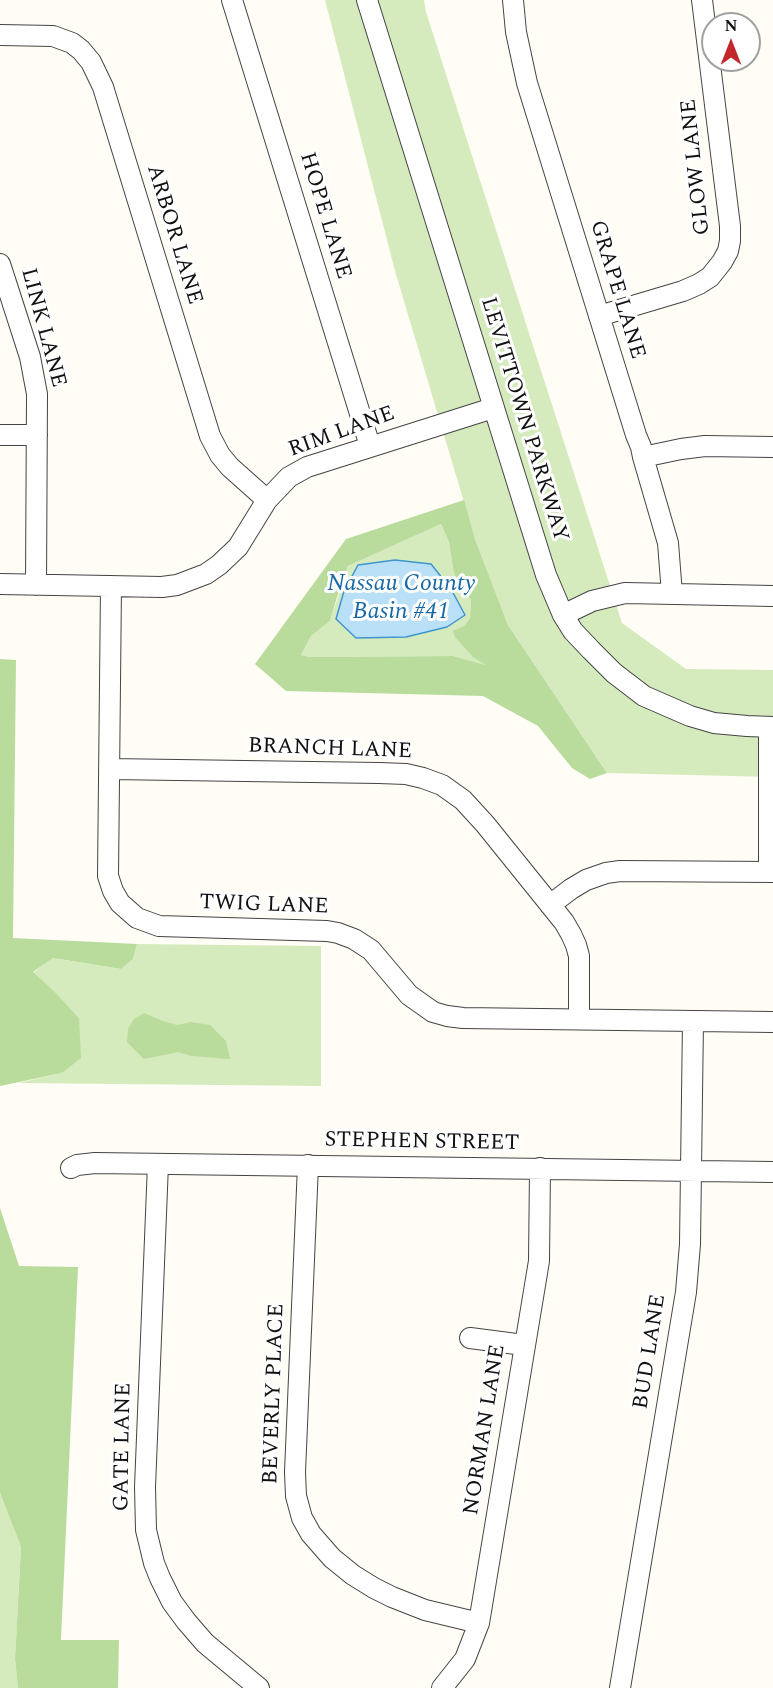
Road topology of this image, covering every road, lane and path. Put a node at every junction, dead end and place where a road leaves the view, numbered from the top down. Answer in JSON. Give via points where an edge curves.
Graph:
{"nodes":[{"id":1,"x":232,"y":0,"type":"edge"},
{"id":2,"x":367,"y":0,"type":"edge"},
{"id":3,"x":513,"y":0,"type":"edge"},
{"id":4,"x":702,"y":0,"type":"edge"},
{"id":5,"x":0,"y":35,"type":"edge"},
{"id":6,"x":0,"y":264,"type":"edge"},
{"id":7,"x":599,"y":316,"type":"junction"},
{"id":8,"x":493,"y":408,"type":"junction"},
{"id":9,"x":0,"y":435,"type":"edge"},
{"id":10,"x":37,"y":435,"type":"junction"},
{"id":11,"x":370,"y":446,"type":"junction"},
{"id":12,"x":773,"y":447,"type":"edge"},
{"id":13,"x":643,"y":457,"type":"junction"},
{"id":14,"x":267,"y":500,"type":"junction"},
{"id":15,"x":0,"y":584,"type":"edge"},
{"id":16,"x":36,"y":585,"type":"junction"},
{"id":17,"x":111,"y":586,"type":"junction"},
{"id":18,"x":672,"y":594,"type":"junction"},
{"id":19,"x":773,"y":596,"type":"edge"},
{"id":20,"x":563,"y":615,"type":"junction"},
{"id":21,"x":771,"y":727,"type":"edge"},
{"id":22,"x":110,"y":769,"type":"junction"},
{"id":23,"x":771,"y":872,"type":"edge"},
{"id":24,"x":550,"y":904,"type":"junction"},
{"id":25,"x":579,"y":1019,"type":"junction"},
{"id":26,"x":693,"y":1021,"type":"junction"},
{"id":27,"x":773,"y":1022,"type":"edge"},
{"id":28,"x":158,"y":1164,"type":"junction"},
{"id":29,"x":308,"y":1166,"type":"junction"},
{"id":30,"x":71,"y":1168,"type":"dead end"},
{"id":31,"x":540,"y":1168,"type":"junction"},
{"id":32,"x":690,"y":1171,"type":"junction"},
{"id":33,"x":773,"y":1172,"type":"edge"},
{"id":34,"x":470,"y":1338,"type":"dead end"},
{"id":35,"x":524,"y":1346,"type":"junction"},
{"id":36,"x":479,"y":1623,"type":"junction"},
{"id":37,"x":259,"y":1688,"type":"edge"},
{"id":38,"x":442,"y":1688,"type":"edge"},
{"id":39,"x":620,"y":1688,"type":"edge"}],
"edges":[{"from":1,"to":11,"type":"street","name":"HOPE LANE"},
{"from":2,"to":8,"type":"street","name":"LEVITTOWN PARKWAY"},
{"from":3,"to":7,"type":"street","name":"GRAPE LANE","via":[[527,83]]},
{"from":4,"to":7,"type":"street","name":"GLOW LANE","via":[[730,226],[728,251],[710,277],[699,284]]},
{"from":5,"to":14,"type":"street","name":"ARBOR LANE","via":[[53,36],[72,43],[91,62],[103,87],[210,436],[219,455]]},
{"from":6,"to":10,"type":"street","name":"LINK LANE","via":[[30,357],[37,394]]},
{"from":7,"to":13,"type":"street","name":"GRAPE LANE"},
{"from":8,"to":11,"type":"street","name":"RIM LANE"},
{"from":8,"to":20,"type":"street","name":"LEVITTOWN PARKWAY","via":[[546,575]]},
{"from":9,"to":10,"type":"street"},
{"from":10,"to":16,"type":"street","name":"LINK LANE"},
{"from":11,"to":14,"type":"street","name":"RIM LANE","via":[[307,467],[289,477]]},
{"from":12,"to":13,"type":"street","via":[[705,446]]},
{"from":13,"to":18,"type":"street","name":"GRAPE LANE","via":[[668,543]]},
{"from":14,"to":17,"type":"street","name":"RIM LANE","via":[[238,547],[206,574],[162,587]]},
{"from":15,"to":16,"type":"street","name":"RIM LANE"},
{"from":16,"to":17,"type":"street","name":"RIM LANE"},
{"from":17,"to":22,"type":"street","name":"TWIG LANE"},
{"from":18,"to":19,"type":"street"},
{"from":18,"to":20,"type":"street","via":[[608,596]]},
{"from":20,"to":21,"type":"street","name":"LEVITTOWN PARKWAY","via":[[591,650],[644,696],[714,723]]},
{"from":21,"to":23,"type":"street"},
{"from":22,"to":24,"type":"street","name":"BRANCH LANE","via":[[380,772],[423,778],[442,785],[463,800]]},
{"from":22,"to":25,"type":"street","name":"TWIG LANE","via":[[108,876],[120,903],[137,918],[159,926],[338,933],[371,950],[409,995],[433,1012],[463,1018]]},
{"from":23,"to":24,"type":"street","via":[[620,870],[586,880]]},
{"from":24,"to":25,"type":"street","name":"BRANCH LANE","via":[[576,945],[580,967]]},
{"from":25,"to":26,"type":"street","name":"TWIG LANE"},
{"from":26,"to":27,"type":"street","name":"TWIG LANE"},
{"from":26,"to":32,"type":"street","name":"BUD LANE"},
{"from":28,"to":29,"type":"street","name":"STEPHEN STREET"},
{"from":28,"to":30,"type":"street","name":"STEPHEN STREET","via":[[95,1163]]},
{"from":28,"to":37,"type":"street","name":"GATE LANE","via":[[146,1530],[157,1571],[172,1602],[205,1643]]},
{"from":29,"to":31,"type":"street","name":"STEPHEN STREET"},
{"from":29,"to":36,"type":"street","name":"BEVERLY PLACE","via":[[295,1472],[296,1496],[303,1518],[332,1558],[374,1588],[425,1610]]},
{"from":31,"to":32,"type":"street","name":"STEPHEN STREET"},
{"from":31,"to":35,"type":"street","name":"NORMAN LANE","via":[[539,1261]]},
{"from":32,"to":33,"type":"street","name":"STEPHEN STREET"},
{"from":32,"to":39,"type":"street","name":"BUD LANE","via":[[686,1292]]},
{"from":34,"to":35,"type":"street"},
{"from":35,"to":36,"type":"street","name":"NORMAN LANE"},
{"from":36,"to":38,"type":"street","name":"NORMAN LANE","via":[[465,1659]]}]}
